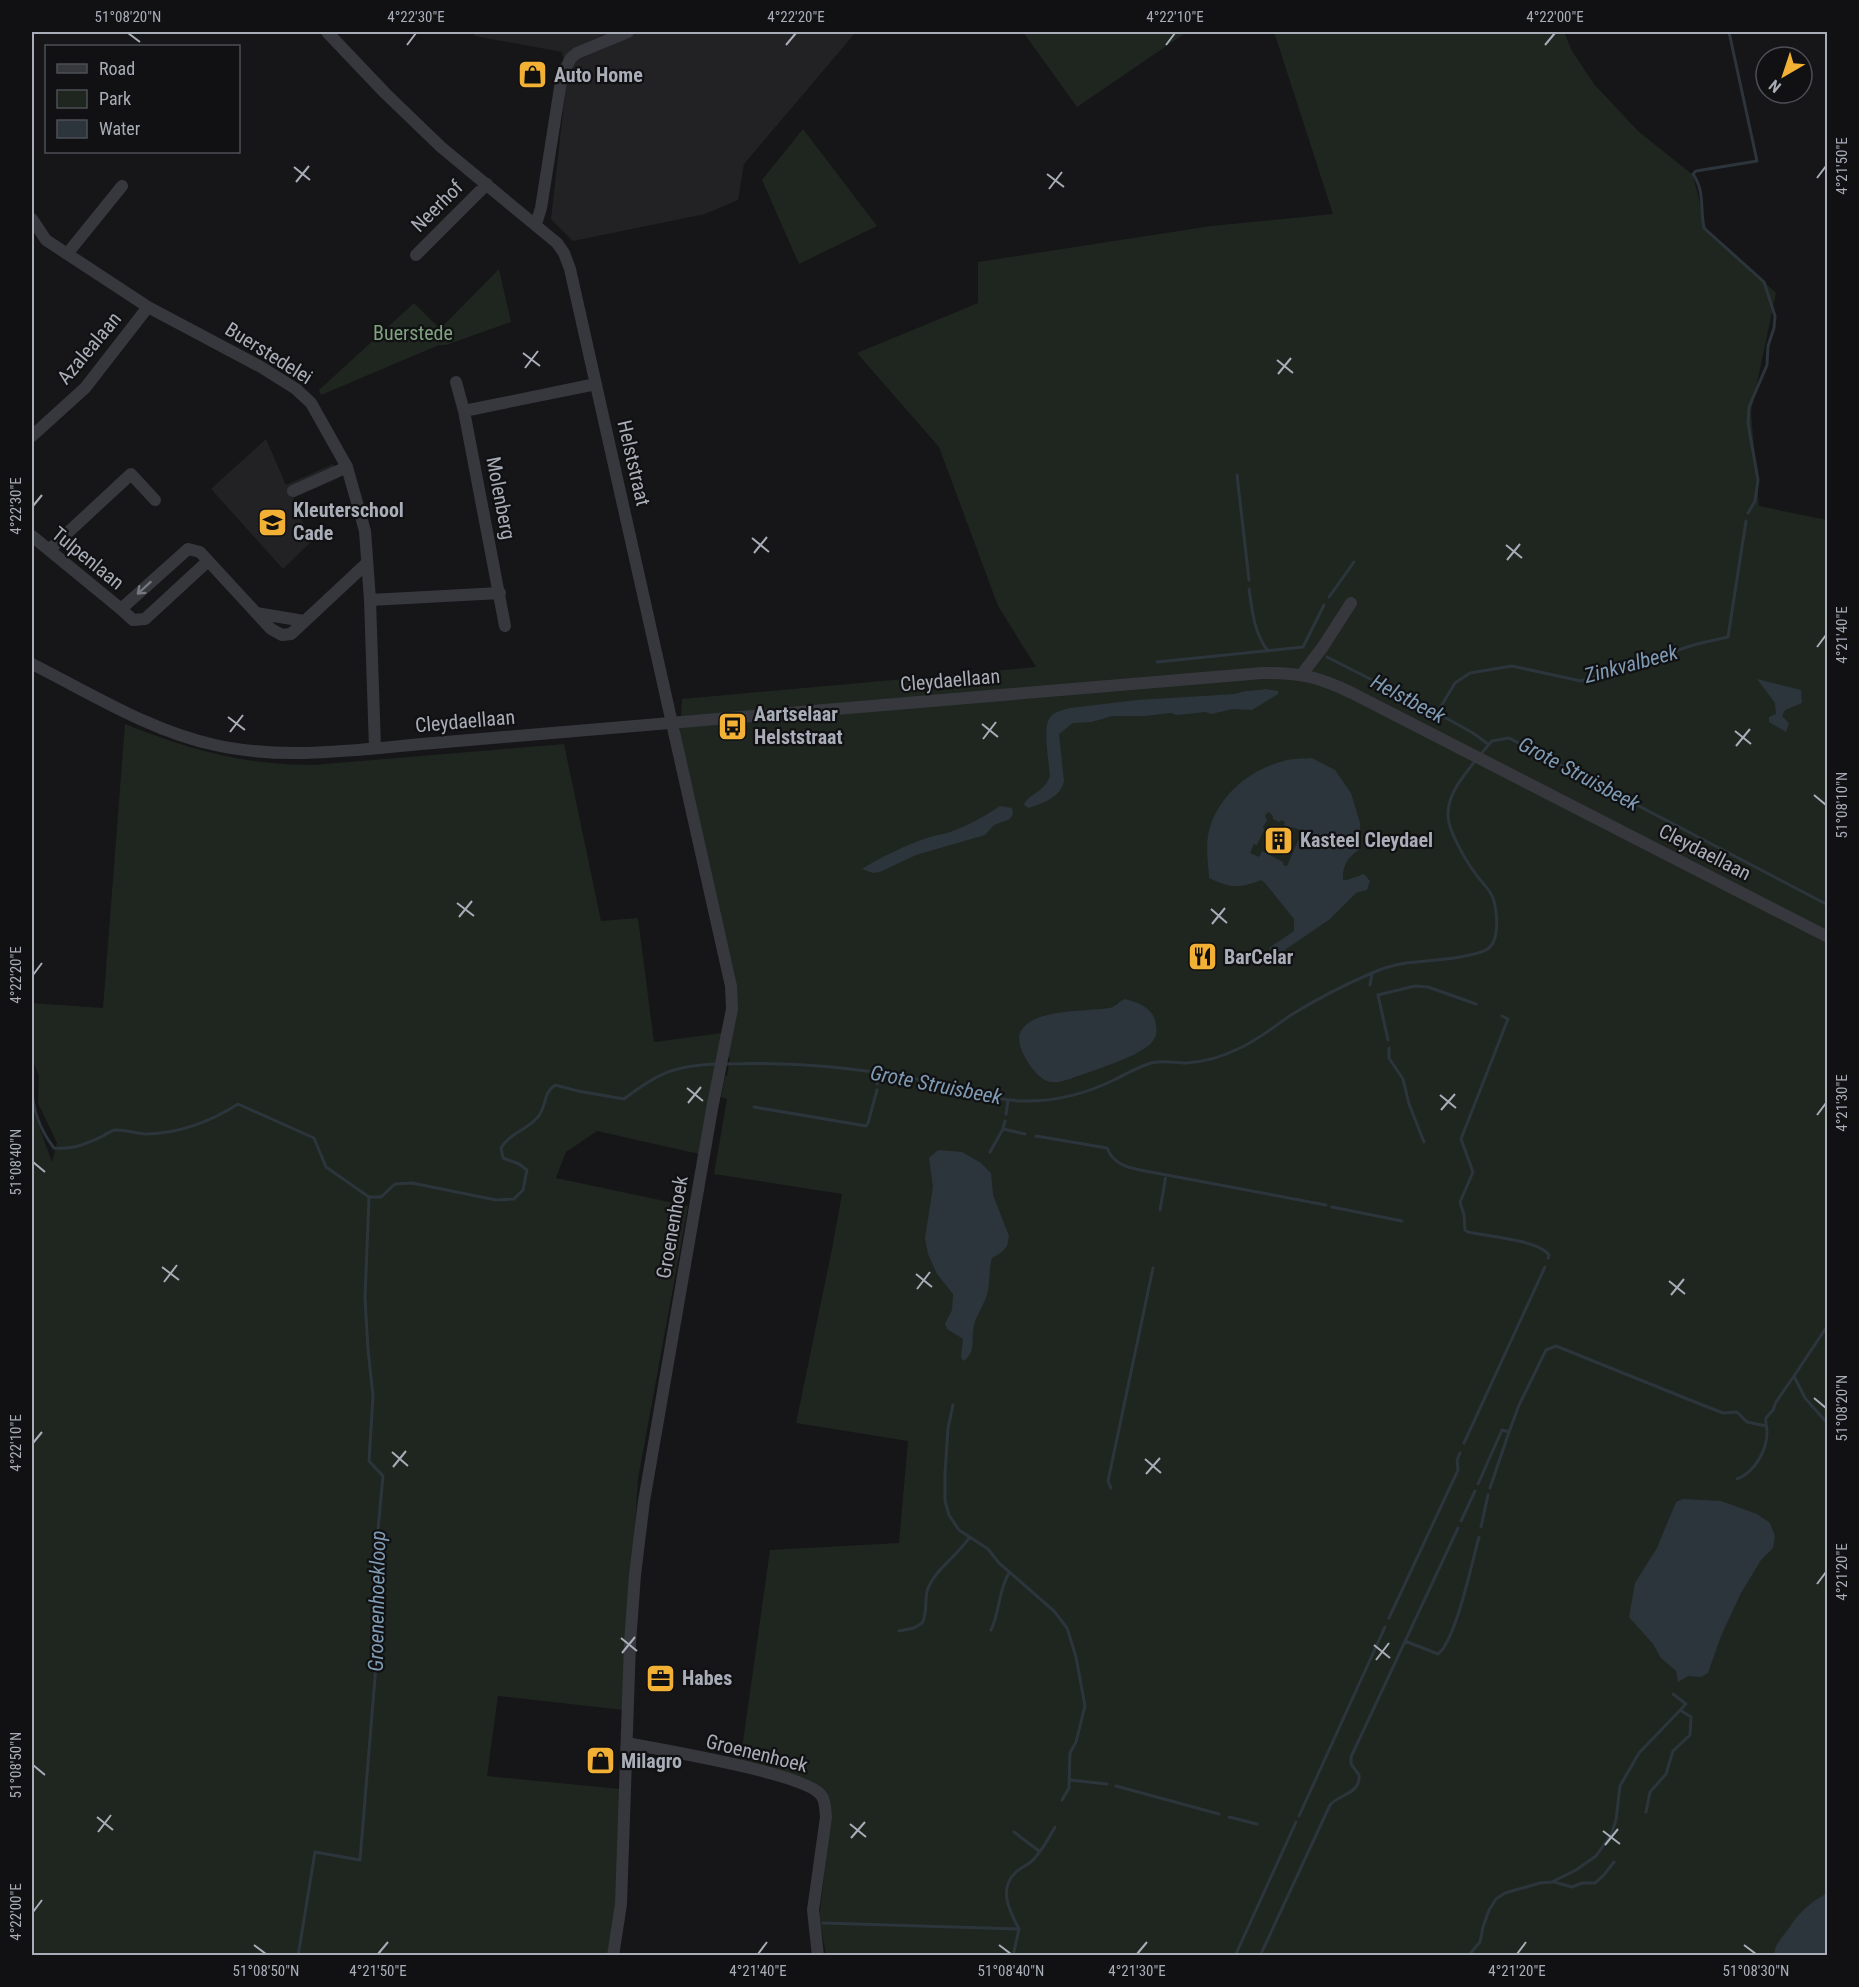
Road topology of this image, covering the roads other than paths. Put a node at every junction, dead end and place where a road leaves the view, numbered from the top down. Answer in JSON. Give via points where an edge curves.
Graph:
{"nodes":[{"id":1,"x":327,"y":32,"type":"edge"},
{"id":2,"x":628,"y":32,"type":"edge"},
{"id":3,"x":487,"y":184,"type":"junction"},
{"id":4,"x":123,"y":186,"type":"dead end"},
{"id":5,"x":32,"y":219,"type":"edge"},
{"id":6,"x":536,"y":224,"type":"junction"},
{"id":7,"x":67,"y":254,"type":"junction"},
{"id":8,"x":416,"y":255,"type":"dead end"},
{"id":9,"x":148,"y":308,"type":"junction"},
{"id":10,"x":456,"y":382,"type":"dead end"},
{"id":11,"x":596,"y":384,"type":"junction"},
{"id":12,"x":464,"y":411,"type":"junction"},
{"id":13,"x":32,"y":436,"type":"edge"},
{"id":14,"x":347,"y":467,"type":"junction"},
{"id":15,"x":293,"y":491,"type":"dead end"},
{"id":16,"x":155,"y":500,"type":"dead end"},
{"id":17,"x":32,"y":536,"type":"edge"},
{"id":18,"x":49,"y":550,"type":"junction"},
{"id":19,"x":208,"y":561,"type":"junction"},
{"id":20,"x":366,"y":564,"type":"junction"},
{"id":21,"x":500,"y":593,"type":"junction"},
{"id":22,"x":370,"y":600,"type":"junction"},
{"id":23,"x":1351,"y":603,"type":"dead end"},
{"id":24,"x":121,"y":609,"type":"junction"},
{"id":25,"x":256,"y":613,"type":"junction"},
{"id":26,"x":304,"y":621,"type":"junction"},
{"id":27,"x":505,"y":626,"type":"dead end"},
{"id":28,"x":32,"y":664,"type":"edge"},
{"id":29,"x":1302,"y":674,"type":"junction"},
{"id":30,"x":672,"y":723,"type":"junction"},
{"id":31,"x":375,"y":748,"type":"junction"},
{"id":32,"x":1827,"y":938,"type":"edge"},
{"id":33,"x":627,"y":1743,"type":"junction"},
{"id":34,"x":613,"y":1956,"type":"edge"},
{"id":35,"x":818,"y":1956,"type":"edge"}],
"edges":[{"from":1,"to":3,"type":"street","name":"Helststraat","via":[[441,147]]},
{"from":2,"to":6,"type":"street","via":[[577,53],[562,75]]},
{"from":3,"to":6,"type":"street","name":"Helststraat"},
{"from":3,"to":8,"type":"street","name":"Neerhof"},
{"from":4,"to":7,"type":"street"},
{"from":5,"to":7,"type":"street","name":"Buerstedelei","via":[[46,240]]},
{"from":6,"to":11,"type":"street","name":"Helststraat","via":[[564,253]]},
{"from":7,"to":9,"type":"street","name":"Buerstedelei"},
{"from":9,"to":13,"type":"street","name":"Azalealaan","via":[[85,388]]},
{"from":9,"to":14,"type":"street","name":"Buerstedelei","via":[[296,389],[311,403]]},
{"from":10,"to":12,"type":"street","name":"Molenberg"},
{"from":11,"to":12,"type":"street"},
{"from":11,"to":30,"type":"street","name":"Helststraat"},
{"from":12,"to":21,"type":"street","name":"Molenberg"},
{"from":14,"to":15,"type":"street"},
{"from":14,"to":20,"type":"street","name":"Buerstedelei","via":[[364,531]]},
{"from":16,"to":18,"type":"street","via":[[131,474]]},
{"from":17,"to":18,"type":"street","name":"Tulpenlaan"},
{"from":18,"to":24,"type":"street","name":"Tulpenlaan"},
{"from":19,"to":24,"type":"street","name":"Tulpenlaan","via":[[145,619],[133,620]]},
{"from":19,"to":24,"type":"street","one_way":true,"via":[[200,552],[188,549]]},
{"from":19,"to":25,"type":"street"},
{"from":20,"to":22,"type":"street","name":"Buerstedelei"},
{"from":20,"to":26,"type":"street"},
{"from":21,"to":22,"type":"street"},
{"from":21,"to":27,"type":"street","name":"Molenberg"},
{"from":22,"to":31,"type":"street","name":"Buerstedelei"},
{"from":23,"to":29,"type":"street"},
{"from":25,"to":26,"type":"street"},
{"from":25,"to":26,"type":"street","via":[[282,635],[291,634]]},
{"from":28,"to":31,"type":"street","name":"Cleydaellaan","via":[[175,734],[215,745],[266,753]]},
{"from":29,"to":30,"type":"street","name":"Cleydaellaan","via":[[1262,673]]},
{"from":29,"to":32,"type":"street","name":"Cleydaellaan","via":[[1352,693]]},
{"from":30,"to":31,"type":"street","name":"Cleydaellaan"},
{"from":30,"to":33,"type":"street","name":"Groenenhoek","via":[[731,986],[732,1009],[644,1502],[635,1575]]},
{"from":33,"to":34,"type":"street","name":"Groenenhoek","via":[[621,1904]]},
{"from":33,"to":35,"type":"street","name":"Groenenhoek","via":[[775,1774],[806,1784],[821,1796],[826,1817],[813,1910]]}]}
